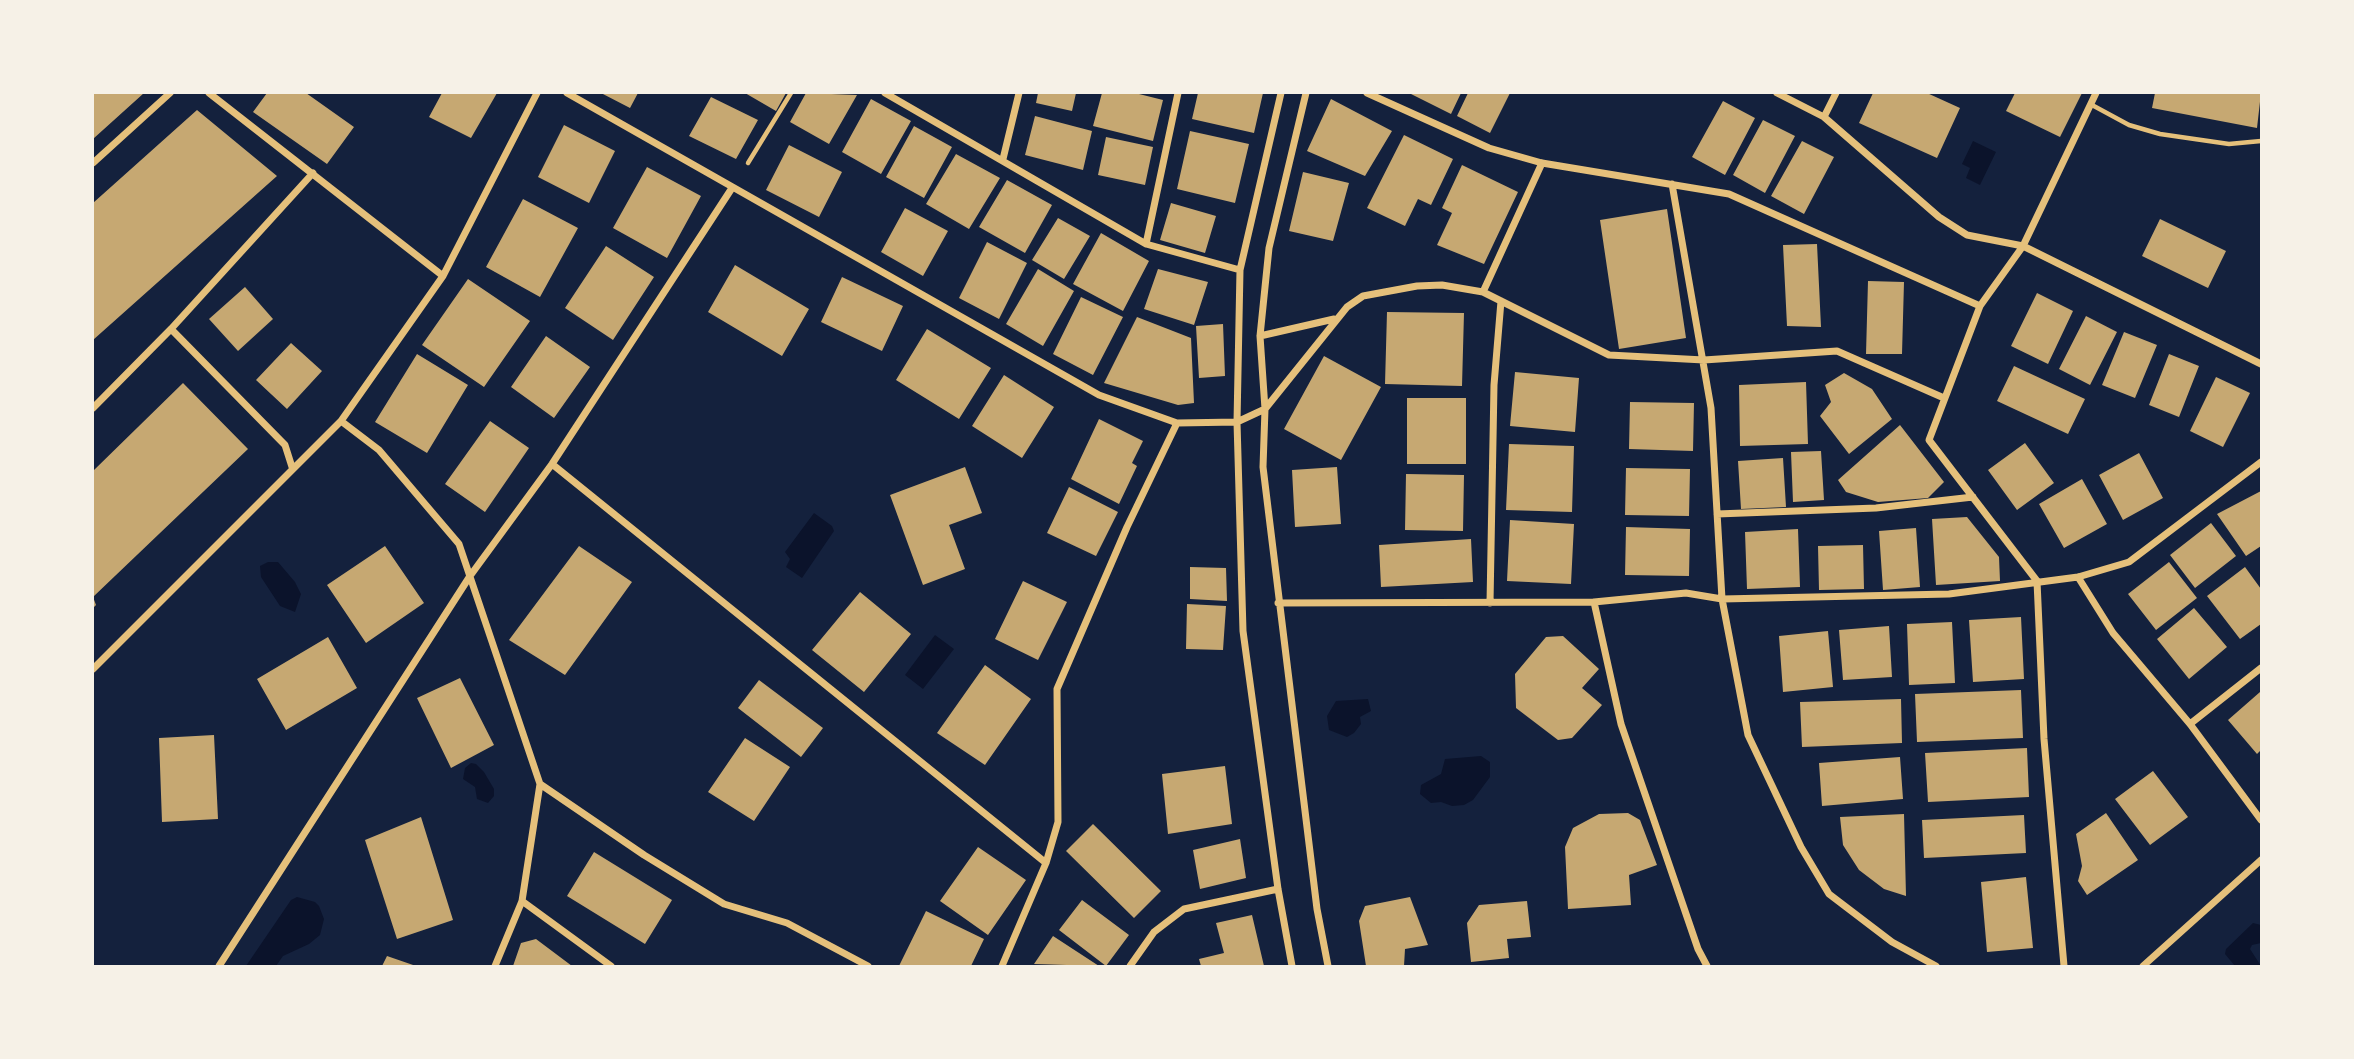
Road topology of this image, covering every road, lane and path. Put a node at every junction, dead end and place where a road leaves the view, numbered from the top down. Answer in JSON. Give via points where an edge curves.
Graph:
{"nodes":[{"id":1,"x":170,"y":93,"type":"edge"},
{"id":2,"x":209,"y":93,"type":"edge"},
{"id":3,"x":537,"y":93,"type":"edge"},
{"id":4,"x":567,"y":93,"type":"edge"},
{"id":5,"x":791,"y":93,"type":"edge"},
{"id":6,"x":885,"y":93,"type":"edge"},
{"id":7,"x":1019,"y":93,"type":"edge"},
{"id":8,"x":1178,"y":93,"type":"edge"},
{"id":9,"x":1281,"y":93,"type":"edge"},
{"id":10,"x":1306,"y":93,"type":"edge"},
{"id":11,"x":1367,"y":93,"type":"edge"},
{"id":12,"x":1777,"y":93,"type":"edge"},
{"id":13,"x":1836,"y":93,"type":"edge"},
{"id":14,"x":2096,"y":93,"type":"edge"},
{"id":15,"x":2092,"y":105,"type":"junction"},
{"id":16,"x":1824,"y":117,"type":"junction"},
{"id":17,"x":2261,"y":141,"type":"edge"},
{"id":18,"x":1003,"y":159,"type":"junction"},
{"id":19,"x":93,"y":163,"type":"edge"},
{"id":20,"x":748,"y":163,"type":"dead end"},
{"id":21,"x":1542,"y":163,"type":"junction"},
{"id":22,"x":313,"y":173,"type":"junction"},
{"id":23,"x":1672,"y":184,"type":"junction"},
{"id":24,"x":733,"y":188,"type":"junction"},
{"id":25,"x":1146,"y":244,"type":"junction"},
{"id":26,"x":2023,"y":246,"type":"junction"},
{"id":27,"x":1240,"y":270,"type":"junction"},
{"id":28,"x":443,"y":276,"type":"junction"},
{"id":29,"x":1483,"y":292,"type":"junction"},
{"id":30,"x":1501,"y":302,"type":"junction"},
{"id":31,"x":1980,"y":306,"type":"junction"},
{"id":32,"x":1334,"y":319,"type":"junction"},
{"id":33,"x":171,"y":329,"type":"junction"},
{"id":34,"x":1260,"y":336,"type":"junction"},
{"id":35,"x":1704,"y":360,"type":"junction"},
{"id":36,"x":2261,"y":364,"type":"edge"},
{"id":37,"x":1944,"y":398,"type":"junction"},
{"id":38,"x":93,"y":408,"type":"edge"},
{"id":39,"x":1265,"y":408,"type":"junction"},
{"id":40,"x":341,"y":421,"type":"junction"},
{"id":41,"x":1237,"y":422,"type":"junction"},
{"id":42,"x":1177,"y":423,"type":"junction"},
{"id":43,"x":2261,"y":462,"type":"edge"},
{"id":44,"x":552,"y":464,"type":"junction"},
{"id":45,"x":292,"y":467,"type":"junction"},
{"id":46,"x":1973,"y":497,"type":"junction"},
{"id":47,"x":1717,"y":514,"type":"junction"},
{"id":48,"x":470,"y":576,"type":"junction"},
{"id":49,"x":2078,"y":578,"type":"junction"},
{"id":50,"x":2037,"y":581,"type":"junction"},
{"id":51,"x":1722,"y":599,"type":"junction"},
{"id":52,"x":1594,"y":602,"type":"junction"},
{"id":53,"x":1278,"y":603,"type":"junction"},
{"id":54,"x":1490,"y":603,"type":"junction"},
{"id":55,"x":2261,"y":668,"type":"edge"},
{"id":56,"x":93,"y":669,"type":"edge"},
{"id":57,"x":2190,"y":724,"type":"junction"},
{"id":58,"x":540,"y":784,"type":"junction"},
{"id":59,"x":2261,"y":820,"type":"edge"},
{"id":60,"x":2261,"y":860,"type":"edge"},
{"id":61,"x":1046,"y":863,"type":"junction"},
{"id":62,"x":1278,"y":888,"type":"junction"},
{"id":63,"x":522,"y":901,"type":"junction"},
{"id":64,"x":219,"y":966,"type":"edge"},
{"id":65,"x":495,"y":966,"type":"edge"},
{"id":66,"x":611,"y":966,"type":"edge"},
{"id":67,"x":868,"y":966,"type":"edge"},
{"id":68,"x":1002,"y":966,"type":"edge"},
{"id":69,"x":1130,"y":966,"type":"edge"},
{"id":70,"x":1292,"y":966,"type":"edge"},
{"id":71,"x":1328,"y":966,"type":"edge"},
{"id":72,"x":1707,"y":966,"type":"edge"},
{"id":73,"x":1936,"y":966,"type":"edge"},
{"id":74,"x":2064,"y":966,"type":"edge"},
{"id":75,"x":2143,"y":966,"type":"edge"}],
"edges":[{"from":1,"to":19,"type":"street"},
{"from":2,"to":22,"type":"street"},
{"from":3,"to":28,"type":"street"},
{"from":4,"to":24,"type":"street"},
{"from":5,"to":20,"type":"lane"},
{"from":6,"to":18,"type":"street"},
{"from":7,"to":18,"type":"street"},
{"from":8,"to":25,"type":"street"},
{"from":9,"to":27,"type":"street"},
{"from":10,"to":34,"type":"street","via":[[1269,248]]},
{"from":11,"to":21,"type":"street","via":[[1489,148]]},
{"from":12,"to":16,"type":"street"},
{"from":13,"to":16,"type":"street"},
{"from":14,"to":15,"type":"street"},
{"from":15,"to":17,"type":"lane","via":[[2129,125],[2160,134],[2228,144]]},
{"from":15,"to":26,"type":"street"},
{"from":16,"to":26,"type":"street","via":[[1939,217],[1967,235]]},
{"from":18,"to":25,"type":"street"},
{"from":21,"to":23,"type":"street"},
{"from":21,"to":29,"type":"street"},
{"from":22,"to":28,"type":"street"},
{"from":22,"to":33,"type":"street"},
{"from":23,"to":31,"type":"street","via":[[1729,194]]},
{"from":23,"to":35,"type":"street"},
{"from":24,"to":42,"type":"street","via":[[1099,395]]},
{"from":24,"to":44,"type":"street"},
{"from":25,"to":27,"type":"street"},
{"from":26,"to":31,"type":"street"},
{"from":26,"to":36,"type":"street"},
{"from":27,"to":41,"type":"street"},
{"from":28,"to":40,"type":"street"},
{"from":29,"to":30,"type":"street"},
{"from":29,"to":32,"type":"street","via":[[1417,286],[1363,296]]},
{"from":30,"to":35,"type":"street","via":[[1609,355]]},
{"from":30,"to":54,"type":"street","via":[[1494,385]]},
{"from":31,"to":37,"type":"street"},
{"from":32,"to":34,"type":"street"},
{"from":32,"to":39,"type":"street"},
{"from":33,"to":38,"type":"street"},
{"from":33,"to":45,"type":"street","via":[[285,445]]},
{"from":34,"to":39,"type":"street"},
{"from":35,"to":37,"type":"street","via":[[1837,351]]},
{"from":35,"to":47,"type":"street"},
{"from":37,"to":46,"type":"street","via":[[1929,440]]},
{"from":39,"to":41,"type":"street"},
{"from":39,"to":53,"type":"street","via":[[1263,467]]},
{"from":40,"to":45,"type":"street"},
{"from":40,"to":48,"type":"street","via":[[379,450],[459,544]]},
{"from":41,"to":42,"type":"street"},
{"from":41,"to":62,"type":"street","via":[[1243,631]]},
{"from":42,"to":61,"type":"street","via":[[1057,689],[1058,822]]},
{"from":43,"to":49,"type":"street","via":[[2129,562]]},
{"from":44,"to":48,"type":"street"},
{"from":44,"to":61,"type":"street"},
{"from":45,"to":56,"type":"street"},
{"from":46,"to":47,"type":"street","via":[[1877,508]]},
{"from":46,"to":50,"type":"street"},
{"from":47,"to":51,"type":"street"},
{"from":48,"to":58,"type":"street"},
{"from":48,"to":64,"type":"street"},
{"from":49,"to":50,"type":"street"},
{"from":49,"to":57,"type":"street","via":[[2113,633]]},
{"from":50,"to":51,"type":"street","via":[[1949,594]]},
{"from":50,"to":74,"type":"street","via":[[2044,739]]},
{"from":51,"to":52,"type":"street","via":[[1686,593]]},
{"from":51,"to":73,"type":"street","via":[[1748,735],[1808,858],[1829,894],[1892,942]]},
{"from":52,"to":54,"type":"street"},
{"from":52,"to":72,"type":"street","via":[[1621,724]]},
{"from":53,"to":54,"type":"street"},
{"from":53,"to":71,"type":"street"},
{"from":55,"to":57,"type":"street"},
{"from":57,"to":59,"type":"street"},
{"from":58,"to":63,"type":"street"},
{"from":58,"to":67,"type":"street","via":[[724,904],[787,923]]},
{"from":60,"to":75,"type":"street"},
{"from":61,"to":68,"type":"street"},
{"from":62,"to":69,"type":"street","via":[[1184,909],[1154,932]]},
{"from":62,"to":70,"type":"street"},
{"from":63,"to":65,"type":"street"},
{"from":63,"to":66,"type":"street"}]}
